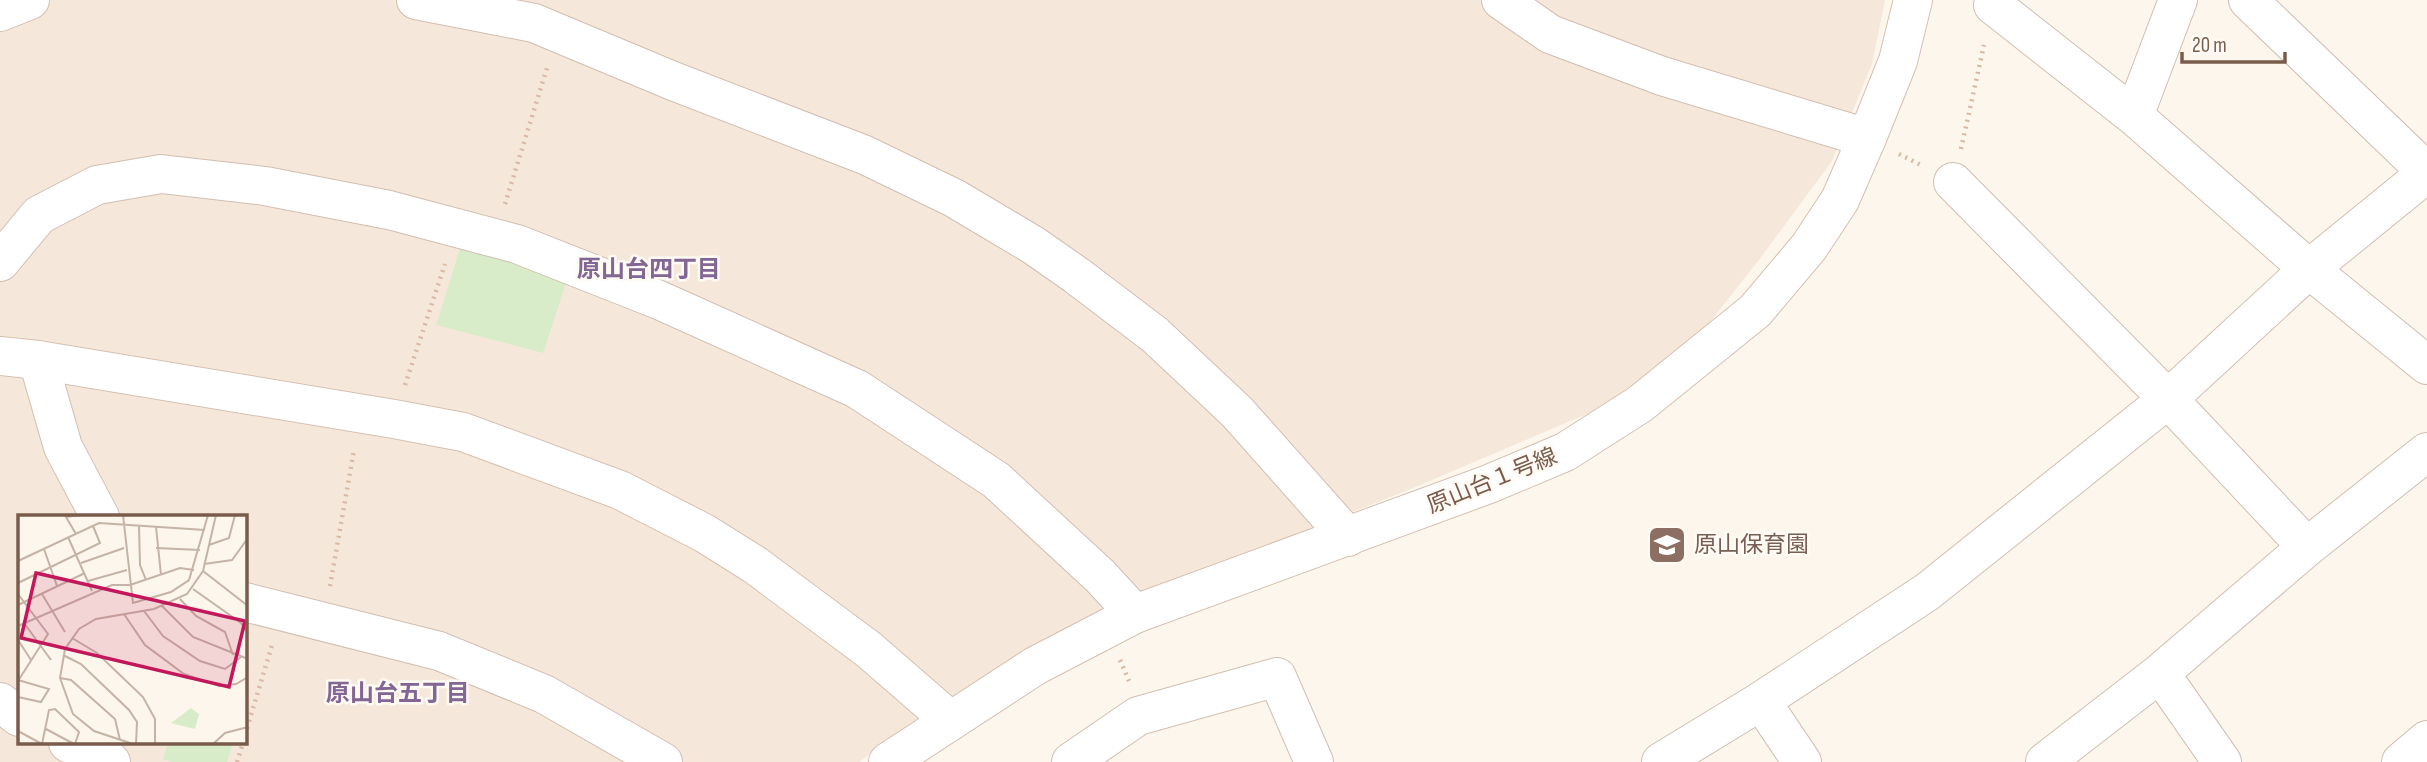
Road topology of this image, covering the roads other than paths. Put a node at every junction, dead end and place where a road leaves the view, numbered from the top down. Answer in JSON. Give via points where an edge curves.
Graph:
{"nodes":[{"id":1,"x":30,"y":0,"type":"edge"},
{"id":2,"x":416,"y":0,"type":"edge"},
{"id":3,"x":1501,"y":0,"type":"edge"},
{"id":4,"x":1913,"y":0,"type":"edge"},
{"id":5,"x":2178,"y":0,"type":"edge"},
{"id":6,"x":2248,"y":0,"type":"edge"},
{"id":7,"x":1993,"y":5,"type":"road end"},
{"id":8,"x":0,"y":12,"type":"edge"},
{"id":9,"x":2134,"y":116,"type":"junction"},
{"id":10,"x":1867,"y":138,"type":"junction"},
{"id":11,"x":2427,"y":173,"type":"edge"},
{"id":12,"x":1953,"y":182,"type":"road end"},
{"id":13,"x":0,"y":262,"type":"edge"},
{"id":14,"x":2309,"y":269,"type":"junction"},
{"id":15,"x":0,"y":356,"type":"edge"},
{"id":16,"x":38,"y":360,"type":"junction"},
{"id":17,"x":2427,"y":365,"type":"edge"},
{"id":18,"x":2168,"y":399,"type":"junction"},
{"id":19,"x":2427,"y":452,"type":"edge"},
{"id":20,"x":99,"y":515,"type":"edge"},
{"id":21,"x":1348,"y":537,"type":"junction"},
{"id":22,"x":2307,"y":547,"type":"junction"},
{"id":23,"x":247,"y":602,"type":"edge"},
{"id":24,"x":1135,"y":614,"type":"junction"},
{"id":25,"x":2160,"y":673,"type":"junction"},
{"id":26,"x":1761,"y":701,"type":"junction"},
{"id":27,"x":0,"y":702,"type":"edge"},
{"id":28,"x":18,"y":716,"type":"edge"},
{"id":29,"x":951,"y":721,"type":"junction"},
{"id":30,"x":2427,"y":740,"type":"edge"},
{"id":31,"x":70,"y":744,"type":"edge"},
{"id":32,"x":111,"y":762,"type":"edge"},
{"id":33,"x":663,"y":762,"type":"edge"},
{"id":34,"x":888,"y":762,"type":"edge"},
{"id":35,"x":1071,"y":762,"type":"edge"},
{"id":36,"x":1314,"y":762,"type":"edge"},
{"id":37,"x":1661,"y":762,"type":"edge"},
{"id":38,"x":1802,"y":762,"type":"edge"},
{"id":39,"x":2045,"y":762,"type":"edge"},
{"id":40,"x":2222,"y":762,"type":"edge"},
{"id":41,"x":2400,"y":762,"type":"edge"}],
"edges":[{"from":1,"to":8,"type":"street"},
{"from":2,"to":21,"type":"street","via":[[534,23],[865,155],[954,198],[1033,245],[1155,335],[1237,412]]},
{"from":3,"to":10,"type":"street","via":[[1550,33],[1662,76]]},
{"from":4,"to":10,"type":"street","name":"原山台１号線","via":[[1898,61]]},
{"from":5,"to":9,"type":"street"},
{"from":6,"to":11,"type":"street"},
{"from":7,"to":9,"type":"street"},
{"from":9,"to":14,"type":"street"},
{"from":10,"to":21,"type":"street","name":"原山台１号線","via":[[1840,200],[1770,293],[1745,319],[1640,404],[1565,452]]},
{"from":11,"to":14,"type":"street"},
{"from":12,"to":18,"type":"street"},
{"from":13,"to":24,"type":"street","via":[[39,215],[97,185],[161,174],[265,186],[389,210],[517,244],[659,300],[857,389],[996,480]]},
{"from":14,"to":17,"type":"street"},
{"from":14,"to":18,"type":"street"},
{"from":15,"to":16,"type":"street"},
{"from":16,"to":20,"type":"street","via":[[63,447]]},
{"from":16,"to":29,"type":"street","via":[[463,432],[620,490],[755,565],[868,649]]},
{"from":18,"to":22,"type":"street"},
{"from":18,"to":26,"type":"street","via":[[1927,592]]},
{"from":19,"to":22,"type":"street"},
{"from":21,"to":24,"type":"street","name":"原山台１号線"},
{"from":22,"to":25,"type":"street"},
{"from":23,"to":33,"type":"street","via":[[439,651],[544,694]]},
{"from":24,"to":29,"type":"street","name":"原山台１号線","via":[[1035,666]]},
{"from":25,"to":39,"type":"street"},
{"from":25,"to":40,"type":"street"},
{"from":26,"to":37,"type":"street"},
{"from":26,"to":38,"type":"street"},
{"from":27,"to":28,"type":"street"},
{"from":29,"to":34,"type":"street","name":"原山台１号線"},
{"from":30,"to":41,"type":"street"},
{"from":31,"to":32,"type":"street"},
{"from":35,"to":36,"type":"street","via":[[1138,716],[1277,677]]}]}
